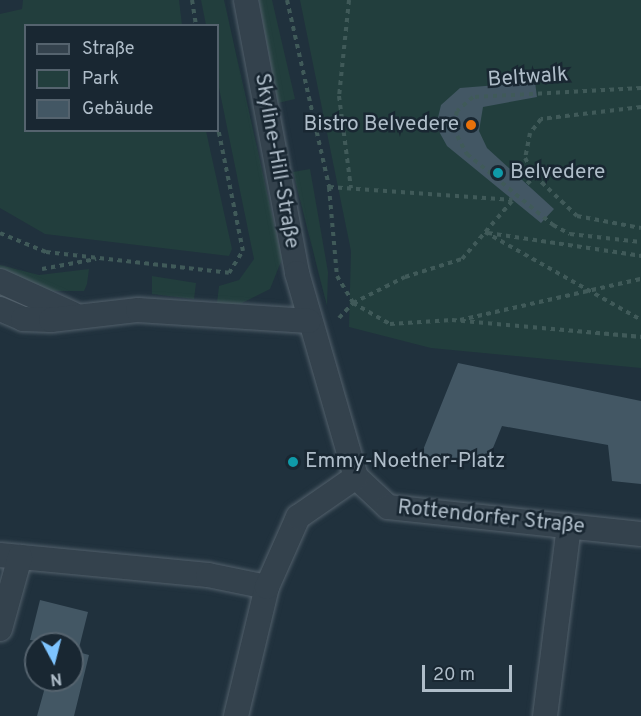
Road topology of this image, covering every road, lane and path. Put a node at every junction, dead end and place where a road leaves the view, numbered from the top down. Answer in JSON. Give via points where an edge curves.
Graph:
{"nodes":[{"id":1,"x":192,"y":0,"type":"edge"},
{"id":2,"x":246,"y":0,"type":"edge"},
{"id":3,"x":287,"y":0,"type":"edge"},
{"id":4,"x":349,"y":0,"type":"edge"},
{"id":5,"x":196,"y":24,"type":"edge"},
{"id":6,"x":641,"y":88,"type":"edge"},
{"id":7,"x":641,"y":107,"type":"edge"},
{"id":8,"x":219,"y":132,"type":"edge"},
{"id":9,"x":535,"y":176,"type":"junction"},
{"id":10,"x":527,"y":184,"type":"dead end"},
{"id":11,"x":328,"y":187,"type":"junction"},
{"id":12,"x":351,"y":188,"type":"junction"},
{"id":13,"x":641,"y":228,"type":"edge"},
{"id":14,"x":485,"y":232,"type":"junction"},
{"id":15,"x":0,"y":233,"type":"edge"},
{"id":16,"x":641,"y":242,"type":"edge"},
{"id":17,"x":641,"y":256,"type":"edge"},
{"id":18,"x":100,"y":259,"type":"junction"},
{"id":19,"x":34,"y":269,"type":"dead end"},
{"id":20,"x":641,"y":279,"type":"edge"},
{"id":21,"x":0,"y":281,"type":"edge"},
{"id":22,"x":590,"y":292,"type":"junction"},
{"id":23,"x":353,"y":303,"type":"junction"},
{"id":24,"x":0,"y":309,"type":"edge"},
{"id":25,"x":73,"y":314,"type":"junction"},
{"id":26,"x":641,"y":320,"type":"edge"},
{"id":27,"x":309,"y":321,"type":"junction"},
{"id":28,"x":457,"y":321,"type":"junction"},
{"id":29,"x":641,"y":337,"type":"edge"},
{"id":30,"x":357,"y":477,"type":"junction"},
{"id":31,"x":569,"y":527,"type":"junction"},
{"id":32,"x":641,"y":534,"type":"edge"},
{"id":33,"x":10,"y":556,"type":"edge"},
{"id":34,"x":267,"y":587,"type":"junction"},
{"id":35,"x":0,"y":629,"type":"edge"},
{"id":36,"x":236,"y":716,"type":"edge"},
{"id":37,"x":545,"y":716,"type":"edge"}],
"edges":[{"from":1,"to":5,"type":"path"},
{"from":2,"to":27,"type":"street","name":"Skyline-Hill-Straße"},
{"from":3,"to":11,"type":"path"},
{"from":4,"to":12,"type":"path","via":[[339,96]]},
{"from":6,"to":16,"type":"path","name":"Beltwalk","via":[[473,97],[457,111],[453,128],[467,154],[553,225],[570,234]]},
{"from":7,"to":9,"type":"path","name":"Beltwalk","via":[[541,119],[525,145]]},
{"from":8,"to":18,"type":"path","via":[[243,251],[238,264],[229,273],[212,274]]},
{"from":9,"to":10,"type":"path"},
{"from":9,"to":13,"type":"path","name":"Beltwalk","via":[[577,216]]},
{"from":11,"to":12,"type":"path"},
{"from":11,"to":23,"type":"path","via":[[337,276]]},
{"from":12,"to":14,"type":"path","via":[[513,200]]},
{"from":14,"to":17,"type":"path"},
{"from":14,"to":22,"type":"path"},
{"from":14,"to":23,"type":"path","via":[[462,259],[405,277]]},
{"from":15,"to":18,"type":"path","via":[[46,252]]},
{"from":18,"to":19,"type":"path"},
{"from":20,"to":22,"type":"path"},
{"from":21,"to":25,"type":"street"},
{"from":22,"to":26,"type":"path"},
{"from":22,"to":28,"type":"path"},
{"from":23,"to":28,"type":"path","via":[[390,324]]},
{"from":24,"to":25,"type":"street","via":[[24,319]]},
{"from":25,"to":27,"type":"street","via":[[138,310]]},
{"from":27,"to":30,"type":"street","name":"Rottendorfer Straße"},
{"from":28,"to":29,"type":"path"},
{"from":30,"to":31,"type":"street","name":"Rottendorfer Straße","via":[[388,507]]},
{"from":30,"to":34,"type":"street","via":[[298,517]]},
{"from":31,"to":32,"type":"street","name":"Rottendorfer Straße"},
{"from":31,"to":37,"type":"street"},
{"from":33,"to":34,"type":"street","via":[[208,575]]},
{"from":33,"to":35,"type":"street"},
{"from":34,"to":36,"type":"street"}]}
